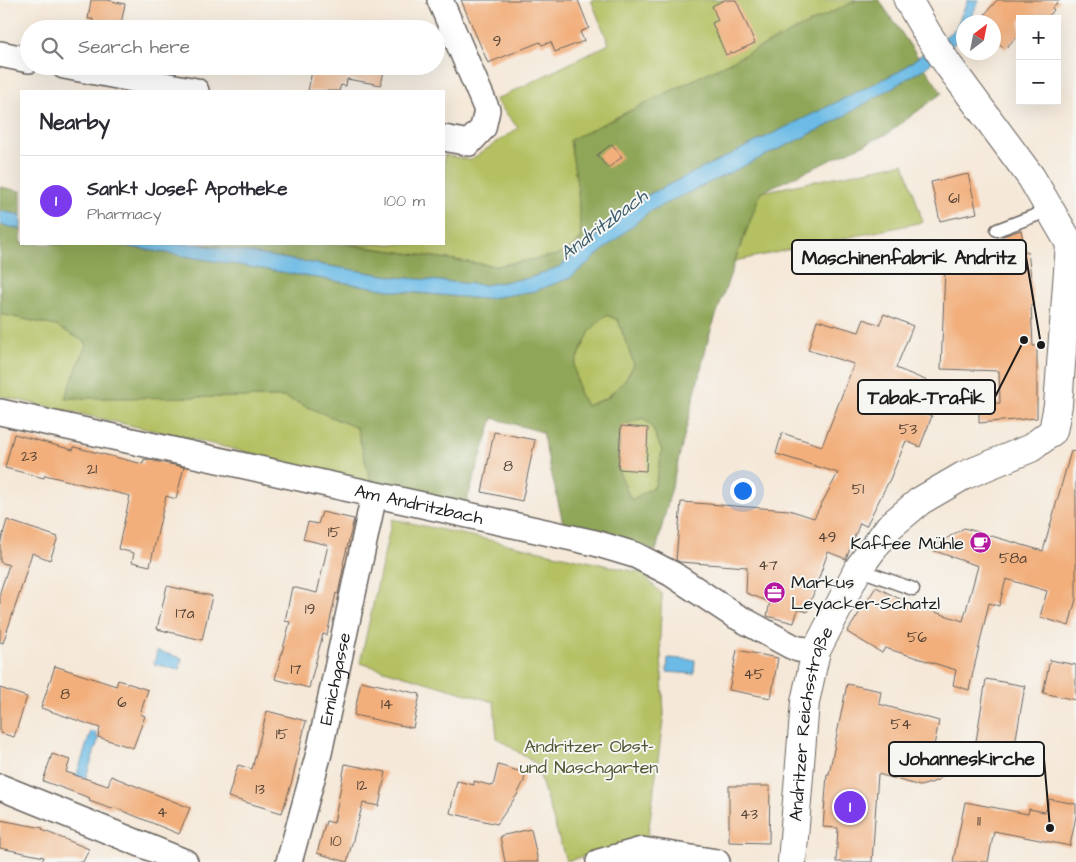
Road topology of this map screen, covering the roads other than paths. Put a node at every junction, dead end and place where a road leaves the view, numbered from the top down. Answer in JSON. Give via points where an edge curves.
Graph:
{"nodes":[{"id":1,"x":440,"y":0,"type":"edge"},
{"id":2,"x":908,"y":0,"type":"edge"},
{"id":3,"x":0,"y":54,"type":"edge"},
{"id":4,"x":20,"y":58,"type":"edge"},
{"id":5,"x":112,"y":75,"type":"edge"},
{"id":6,"x":191,"y":90,"type":"edge"},
{"id":7,"x":445,"y":138,"type":"edge"},
{"id":8,"x":1050,"y":210,"type":"junction"},
{"id":9,"x":997,"y":230,"type":"dead end"},
{"id":10,"x":1073,"y":243,"type":"edge"},
{"id":11,"x":0,"y":412,"type":"edge"},
{"id":12,"x":374,"y":494,"type":"junction"},
{"id":13,"x":858,"y":569,"type":"junction"},
{"id":14,"x":914,"y":589,"type":"dead end"},
{"id":15,"x":816,"y":651,"type":"junction"},
{"id":16,"x":0,"y":788,"type":"edge"},
{"id":17,"x":185,"y":862,"type":"edge"},
{"id":18,"x":289,"y":862,"type":"edge"},
{"id":19,"x":599,"y":862,"type":"edge"},
{"id":20,"x":717,"y":862,"type":"edge"},
{"id":21,"x":792,"y":862,"type":"edge"}],
"edges":[{"from":1,"to":7,"type":"street","via":[[487,110],[483,128],[469,143]]},
{"from":2,"to":8,"type":"street","name":"Andritzer Reichsstraße","via":[[927,34],[1031,177]]},
{"from":3,"to":4,"type":"street"},
{"from":5,"to":6,"type":"street"},
{"from":8,"to":9,"type":"lane"},
{"from":8,"to":10,"type":"street","name":"Andritzer Reichsstraße"},
{"from":10,"to":13,"type":"street","name":"Andritzer Reichsstraße","via":[[1053,431],[1031,448],[964,476],[920,501],[889,527]]},
{"from":11,"to":12,"type":"street","name":"Am Andritzbach"},
{"from":12,"to":15,"type":"street","name":"Am Andritzbach","via":[[595,543],[635,556],[672,574],[734,615],[791,646]]},
{"from":12,"to":18,"type":"street","name":"Emichgasse","via":[[319,753]]},
{"from":13,"to":14,"type":"lane"},
{"from":13,"to":15,"type":"street","name":"Andritzer Reichsstraße"},
{"from":15,"to":21,"type":"street","name":"Andritzer Reichsstraße","via":[[805,702]]},
{"from":16,"to":17,"type":"street"},
{"from":19,"to":20,"type":"street","via":[[642,850]]}]}
